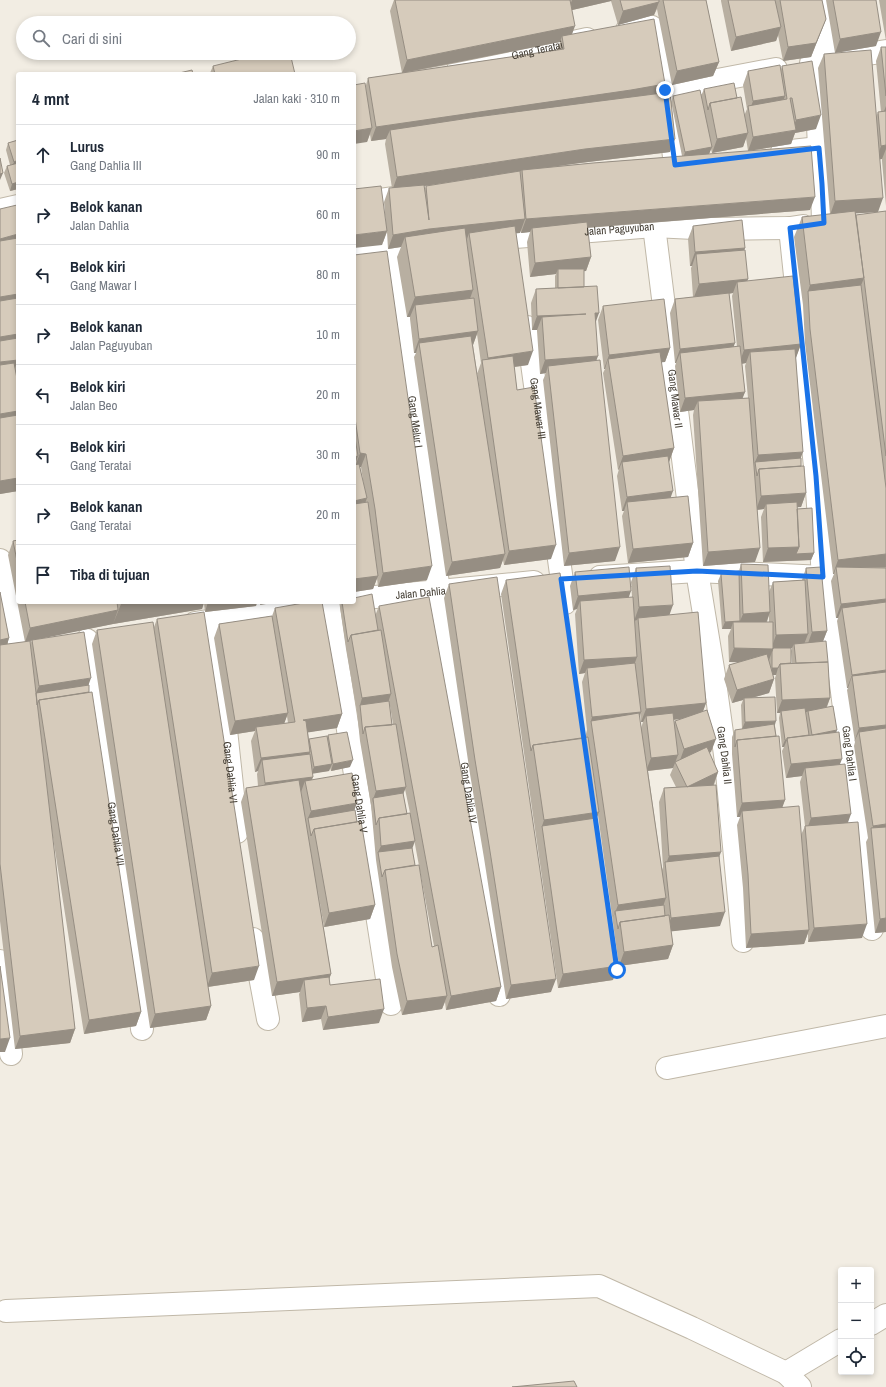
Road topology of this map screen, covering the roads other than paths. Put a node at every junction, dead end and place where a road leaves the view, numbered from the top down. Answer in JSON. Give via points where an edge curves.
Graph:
{"nodes":[{"id":1,"x":820,"y":0,"type":"edge"},
{"id":2,"x":878,"y":30,"type":"edge"},
{"id":3,"x":884,"y":52,"type":"edge"},
{"id":4,"x":811,"y":63,"type":"junction"},
{"id":5,"x":439,"y":71,"type":"edge"},
{"id":6,"x":665,"y":90,"type":"junction"},
{"id":7,"x":819,"y":148,"type":"junction"},
{"id":8,"x":766,"y":154,"type":"edge"},
{"id":9,"x":713,"y":160,"type":"edge"},
{"id":10,"x":438,"y":191,"type":"edge"},
{"id":11,"x":16,"y":206,"type":"edge"},
{"id":12,"x":0,"y":210,"type":"edge"},
{"id":13,"x":845,"y":222,"type":"edge"},
{"id":14,"x":824,"y":223,"type":"junction"},
{"id":15,"x":654,"y":226,"type":"junction"},
{"id":16,"x":790,"y":228,"type":"junction"},
{"id":17,"x":468,"y":244,"type":"edge"},
{"id":18,"x":416,"y":250,"type":"edge"},
{"id":19,"x":387,"y":253,"type":"junction"},
{"id":20,"x":356,"y":254,"type":"edge"},
{"id":21,"x":524,"y":307,"type":"edge"},
{"id":22,"x":0,"y":560,"type":"edge"},
{"id":23,"x":697,"y":571,"type":"junction"},
{"id":24,"x":823,"y":577,"type":"junction"},
{"id":25,"x":886,"y":578,"type":"edge"},
{"id":26,"x":561,"y":579,"type":"junction"},
{"id":27,"x":439,"y":591,"type":"junction"},
{"id":28,"x":356,"y":600,"type":"edge"},
{"id":29,"x":315,"y":604,"type":"edge"},
{"id":30,"x":328,"y":604,"type":"edge"},
{"id":31,"x":209,"y":621,"type":"junction"},
{"id":32,"x":178,"y":626,"type":"edge"},
{"id":33,"x":568,"y":626,"type":"edge"},
{"id":34,"x":109,"y":636,"type":"edge"},
{"id":35,"x":41,"y":645,"type":"edge"},
{"id":36,"x":10,"y":649,"type":"edge"},
{"id":37,"x":240,"y":849,"type":"edge"},
{"id":38,"x":250,"y":917,"type":"edge"},
{"id":39,"x":872,"y":929,"type":"dead end"},
{"id":40,"x":743,"y":941,"type":"dead end"},
{"id":41,"x":0,"y":961,"type":"edge"},
{"id":42,"x":499,"y":995,"type":"edge"},
{"id":43,"x":391,"y":1004,"type":"dead end"},
{"id":44,"x":268,"y":1019,"type":"dead end"},
{"id":45,"x":886,"y":1026,"type":"edge"},
{"id":46,"x":142,"y":1029,"type":"dead end"},
{"id":47,"x":11,"y":1054,"type":"dead end"},
{"id":48,"x":667,"y":1068,"type":"dead end"},
{"id":49,"x":6,"y":1311,"type":"dead end"},
{"id":50,"x":886,"y":1316,"type":"edge"},
{"id":51,"x":874,"y":1322,"type":"edge"},
{"id":52,"x":838,"y":1342,"type":"edge"},
{"id":53,"x":793,"y":1380,"type":"edge"}],
"edges":[{"from":1,"to":4,"type":"street","via":[[825,46]]},
{"from":2,"to":3,"type":"street"},
{"from":3,"to":4,"type":"street"},
{"from":4,"to":6,"type":"street"},
{"from":4,"to":7,"type":"street","via":[[817,102]]},
{"from":5,"to":6,"type":"street","name":"Gang Teratai","via":[[650,26],[655,28],[659,35]]},
{"from":6,"to":9,"type":"street","name":"Gang Teratai","via":[[667,165]]},
{"from":7,"to":8,"type":"street"},
{"from":7,"to":14,"type":"street"},
{"from":10,"to":19,"type":"street","via":[[380,200]]},
{"from":11,"to":12,"type":"street"},
{"from":13,"to":14,"type":"street","name":"Jalan Paguyuban"},
{"from":14,"to":16,"type":"street","name":"Jalan Paguyuban"},
{"from":15,"to":16,"type":"street","name":"Jalan Paguyuban"},
{"from":15,"to":17,"type":"street","name":"Jalan Paguyuban","via":[[516,245]]},
{"from":15,"to":23,"type":"street","name":"Gang Mawar II"},
{"from":16,"to":24,"type":"street","name":"Gang Dahlia I","via":[[816,476]]},
{"from":18,"to":19,"type":"street"},
{"from":19,"to":20,"type":"street"},
{"from":19,"to":27,"type":"street","name":"Gang Melur I","via":[[403,331]]},
{"from":21,"to":26,"type":"street","name":"Gang Mawar III"},
{"from":22,"to":36,"type":"street"},
{"from":23,"to":24,"type":"street","name":"Jalan Dahlia"},
{"from":23,"to":26,"type":"street","name":"Jalan Dahlia"},
{"from":23,"to":40,"type":"street","name":"Gang Dahlia II","via":[[726,762]]},
{"from":24,"to":25,"type":"street","name":"Jalan Dahlia"},
{"from":24,"to":39,"type":"street","name":"Gang Dahlia I","via":[[840,676]]},
{"from":26,"to":27,"type":"street","name":"Jalan Dahlia"},
{"from":26,"to":33,"type":"street","name":"Gang Mawar III"},
{"from":27,"to":28,"type":"street","name":"Jalan Dahlia"},
{"from":27,"to":42,"type":"street","name":"Gang Dahlia IV"},
{"from":29,"to":31,"type":"street"},
{"from":30,"to":43,"type":"street","name":"Gang Dahlia V"},
{"from":31,"to":32,"type":"street"},
{"from":31,"to":37,"type":"street","name":"Gang Dahlia VI","via":[[226,730]]},
{"from":34,"to":46,"type":"street","name":"Gang Dahlia VII","via":[[78,641],[132,939]]},
{"from":35,"to":36,"type":"street"},
{"from":38,"to":44,"type":"street"},
{"from":41,"to":47,"type":"street"},
{"from":45,"to":48,"type":"street"},
{"from":49,"to":53,"type":"street","via":[[600,1286],[692,1328]]},
{"from":50,"to":51,"type":"street"},
{"from":52,"to":53,"type":"street"}]}
